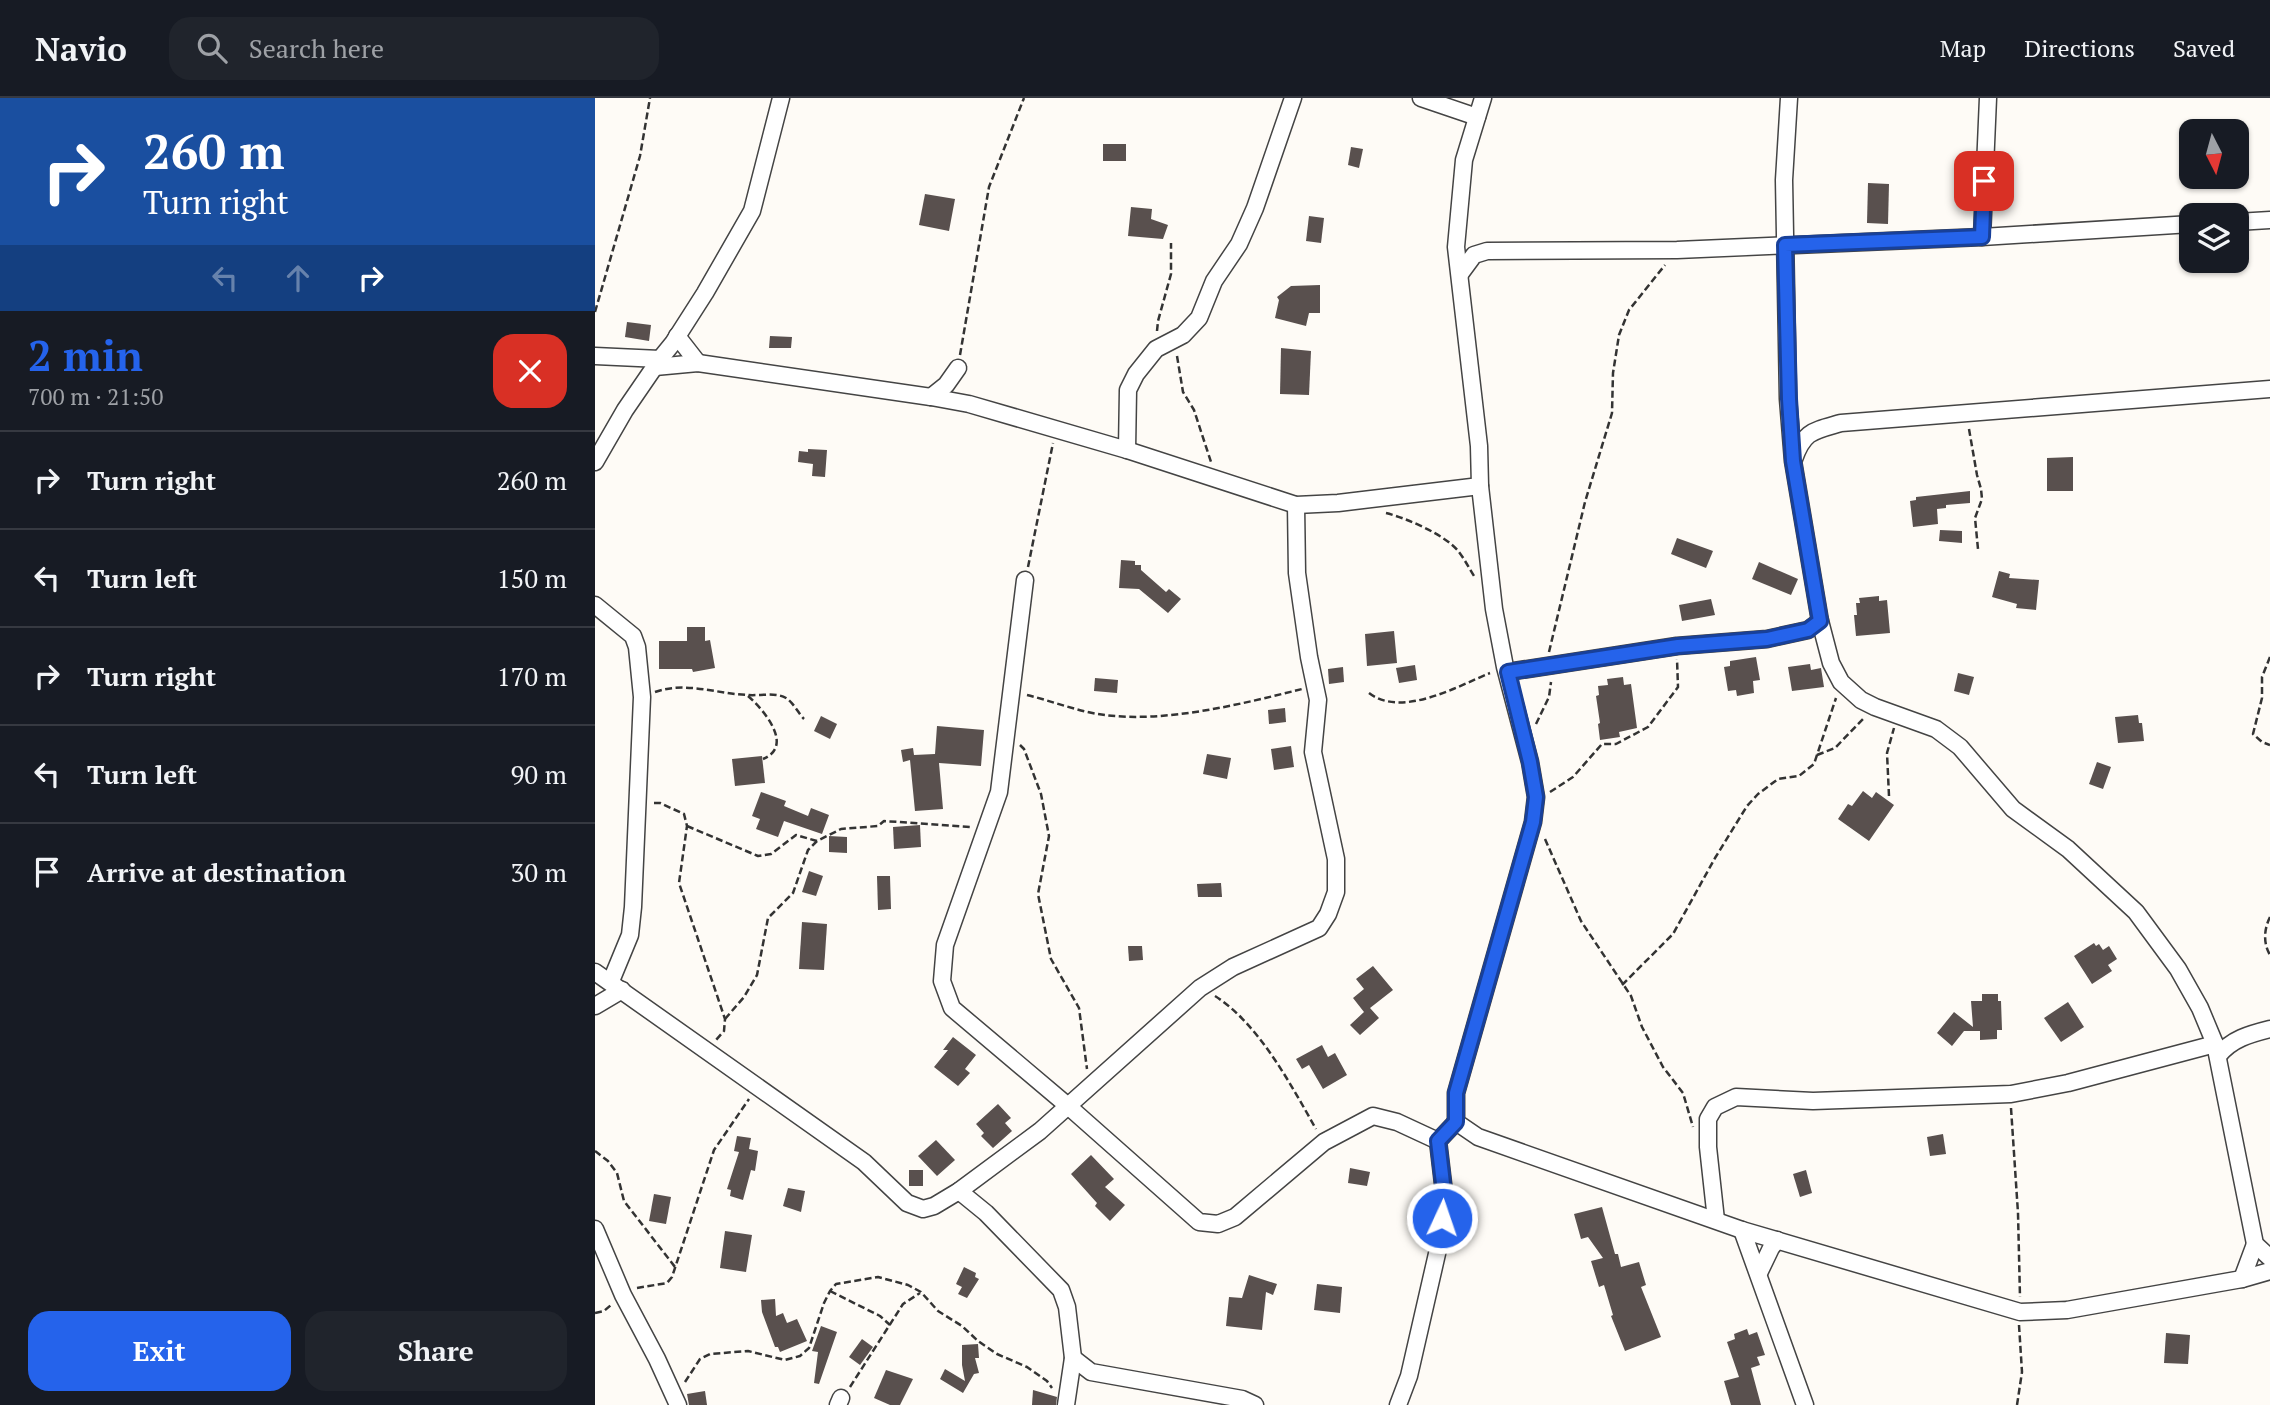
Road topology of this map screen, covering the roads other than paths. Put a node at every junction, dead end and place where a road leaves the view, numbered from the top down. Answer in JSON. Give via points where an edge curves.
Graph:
{"nodes":[{"id":1,"x":782,"y":98,"type":"edge"},
{"id":2,"x":1293,"y":98,"type":"edge"},
{"id":3,"x":1421,"y":98,"type":"edge"},
{"id":4,"x":1483,"y":98,"type":"edge"},
{"id":5,"x":1789,"y":98,"type":"edge"},
{"id":6,"x":1988,"y":98,"type":"edge"},
{"id":7,"x":1477,"y":117,"type":"junction"},
{"id":8,"x":2270,"y":220,"type":"edge"},
{"id":9,"x":2249,"y":221,"type":"edge"},
{"id":10,"x":2179,"y":225,"type":"edge"},
{"id":11,"x":1982,"y":237,"type":"junction"},
{"id":12,"x":1785,"y":245,"type":"junction"},
{"id":13,"x":1460,"y":274,"type":"junction"},
{"id":14,"x":677,"y":336,"type":"junction"},
{"id":15,"x":595,"y":356,"type":"edge"},
{"id":16,"x":657,"y":363,"type":"junction"},
{"id":17,"x":698,"y":363,"type":"junction"},
{"id":18,"x":958,"y":368,"type":"road end"},
{"id":19,"x":2270,"y":389,"type":"edge"},
{"id":20,"x":931,"y":397,"type":"junction"},
{"id":21,"x":1127,"y":450,"type":"junction"},
{"id":22,"x":1793,"y":461,"type":"junction"},
{"id":23,"x":595,"y":462,"type":"edge"},
{"id":24,"x":1480,"y":486,"type":"junction"},
{"id":25,"x":1296,"y":505,"type":"junction"},
{"id":26,"x":1025,"y":580,"type":"road end"},
{"id":27,"x":595,"y":605,"type":"edge"},
{"id":28,"x":1820,"y":621,"type":"junction"},
{"id":29,"x":1506,"y":669,"type":"junction"},
{"id":30,"x":595,"y":972,"type":"edge"},
{"id":31,"x":616,"y":986,"type":"junction"},
{"id":32,"x":595,"y":1006,"type":"edge"},
{"id":33,"x":2270,"y":1029,"type":"edge"},
{"id":34,"x":2217,"y":1050,"type":"junction"},
{"id":35,"x":1068,"y":1106,"type":"junction"},
{"id":36,"x":1456,"y":1122,"type":"junction"},
{"id":37,"x":1438,"y":1141,"type":"junction"},
{"id":38,"x":958,"y":1191,"type":"junction"},
{"id":39,"x":1716,"y":1220,"type":"junction"},
{"id":40,"x":595,"y":1230,"type":"edge"},
{"id":41,"x":1742,"y":1230,"type":"junction"},
{"id":42,"x":1777,"y":1240,"type":"junction"},
{"id":43,"x":2255,"y":1244,"type":"junction"},
{"id":44,"x":2270,"y":1258,"type":"edge"},
{"id":45,"x":2270,"y":1271,"type":"edge"},
{"id":46,"x":1759,"y":1273,"type":"junction"},
{"id":47,"x":2242,"y":1279,"type":"junction"},
{"id":48,"x":1073,"y":1358,"type":"junction"},
{"id":49,"x":676,"y":1401,"type":"edge"},
{"id":50,"x":1066,"y":1405,"type":"edge"},
{"id":51,"x":1255,"y":1405,"type":"edge"},
{"id":52,"x":1398,"y":1405,"type":"edge"},
{"id":53,"x":1805,"y":1405,"type":"edge"}],
"edges":[{"from":1,"to":14,"type":"street","via":[[752,211]]},
{"from":2,"to":21,"type":"street","via":[[1255,208],[1199,318],[1183,335],[1156,349],[1136,374],[1129,390]]},
{"from":3,"to":7,"type":"street"},
{"from":4,"to":7,"type":"street"},
{"from":5,"to":12,"type":"street"},
{"from":6,"to":11,"type":"street"},
{"from":7,"to":13,"type":"street","via":[[1464,160],[1456,247]]},
{"from":8,"to":9,"type":"street"},
{"from":10,"to":11,"type":"street"},
{"from":11,"to":12,"type":"street"},
{"from":12,"to":13,"type":"street","via":[[1487,251],[1473,255]]},
{"from":12,"to":22,"type":"street"},
{"from":13,"to":24,"type":"street"},
{"from":14,"to":16,"type":"street"},
{"from":14,"to":17,"type":"street"},
{"from":15,"to":16,"type":"street"},
{"from":16,"to":17,"type":"street"},
{"from":16,"to":23,"type":"street"},
{"from":17,"to":20,"type":"street"},
{"from":18,"to":20,"type":"street"},
{"from":19,"to":22,"type":"street","via":[[1841,423],[1816,430],[1800,442]]},
{"from":20,"to":21,"type":"street"},
{"from":21,"to":25,"type":"street"},
{"from":22,"to":28,"type":"street"},
{"from":24,"to":25,"type":"street"},
{"from":24,"to":29,"type":"street"},
{"from":25,"to":35,"type":"street","via":[[1297,573],[1318,700],[1313,752],[1336,859],[1336,892],[1328,914],[1319,928],[1233,967],[1200,988]]},
{"from":26,"to":35,"type":"street","via":[[999,792],[946,945],[942,981],[952,1008]]},
{"from":27,"to":31,"type":"street","via":[[633,636],[642,697],[633,907]]},
{"from":28,"to":29,"type":"street","via":[[1808,630],[1767,639]]},
{"from":28,"to":34,"type":"street","via":[[1831,663],[1841,682],[1861,701],[1936,729],[1960,747],[2013,809],[2068,849],[2137,912],[2178,969]]},
{"from":29,"to":36,"type":"street","via":[[1536,797],[1533,822],[1456,1093]]},
{"from":30,"to":31,"type":"street"},
{"from":31,"to":32,"type":"street"},
{"from":31,"to":38,"type":"street","via":[[864,1162],[907,1203],[923,1209]]},
{"from":33,"to":34,"type":"street"},
{"from":34,"to":39,"type":"street","via":[[2011,1094],[1813,1101],[1736,1097],[1715,1107],[1708,1119]]},
{"from":34,"to":43,"type":"street"},
{"from":35,"to":37,"type":"street","via":[[1199,1222],[1218,1224],[1235,1217],[1324,1142],[1373,1116]]},
{"from":35,"to":38,"type":"street"},
{"from":36,"to":37,"type":"street"},
{"from":36,"to":39,"type":"street","via":[[1478,1137]]},
{"from":37,"to":52,"type":"street","via":[[1444,1192],[1439,1245]]},
{"from":38,"to":48,"type":"street","via":[[986,1213],[1061,1290]]},
{"from":39,"to":41,"type":"street"},
{"from":40,"to":49,"type":"street"},
{"from":41,"to":42,"type":"street"},
{"from":41,"to":46,"type":"street"},
{"from":42,"to":46,"type":"street"},
{"from":42,"to":47,"type":"street","via":[[2020,1312],[2067,1310]]},
{"from":43,"to":44,"type":"street"},
{"from":43,"to":47,"type":"street"},
{"from":45,"to":47,"type":"street"},
{"from":46,"to":53,"type":"street"},
{"from":48,"to":50,"type":"street"},
{"from":48,"to":51,"type":"street","via":[[1091,1372]]}]}
